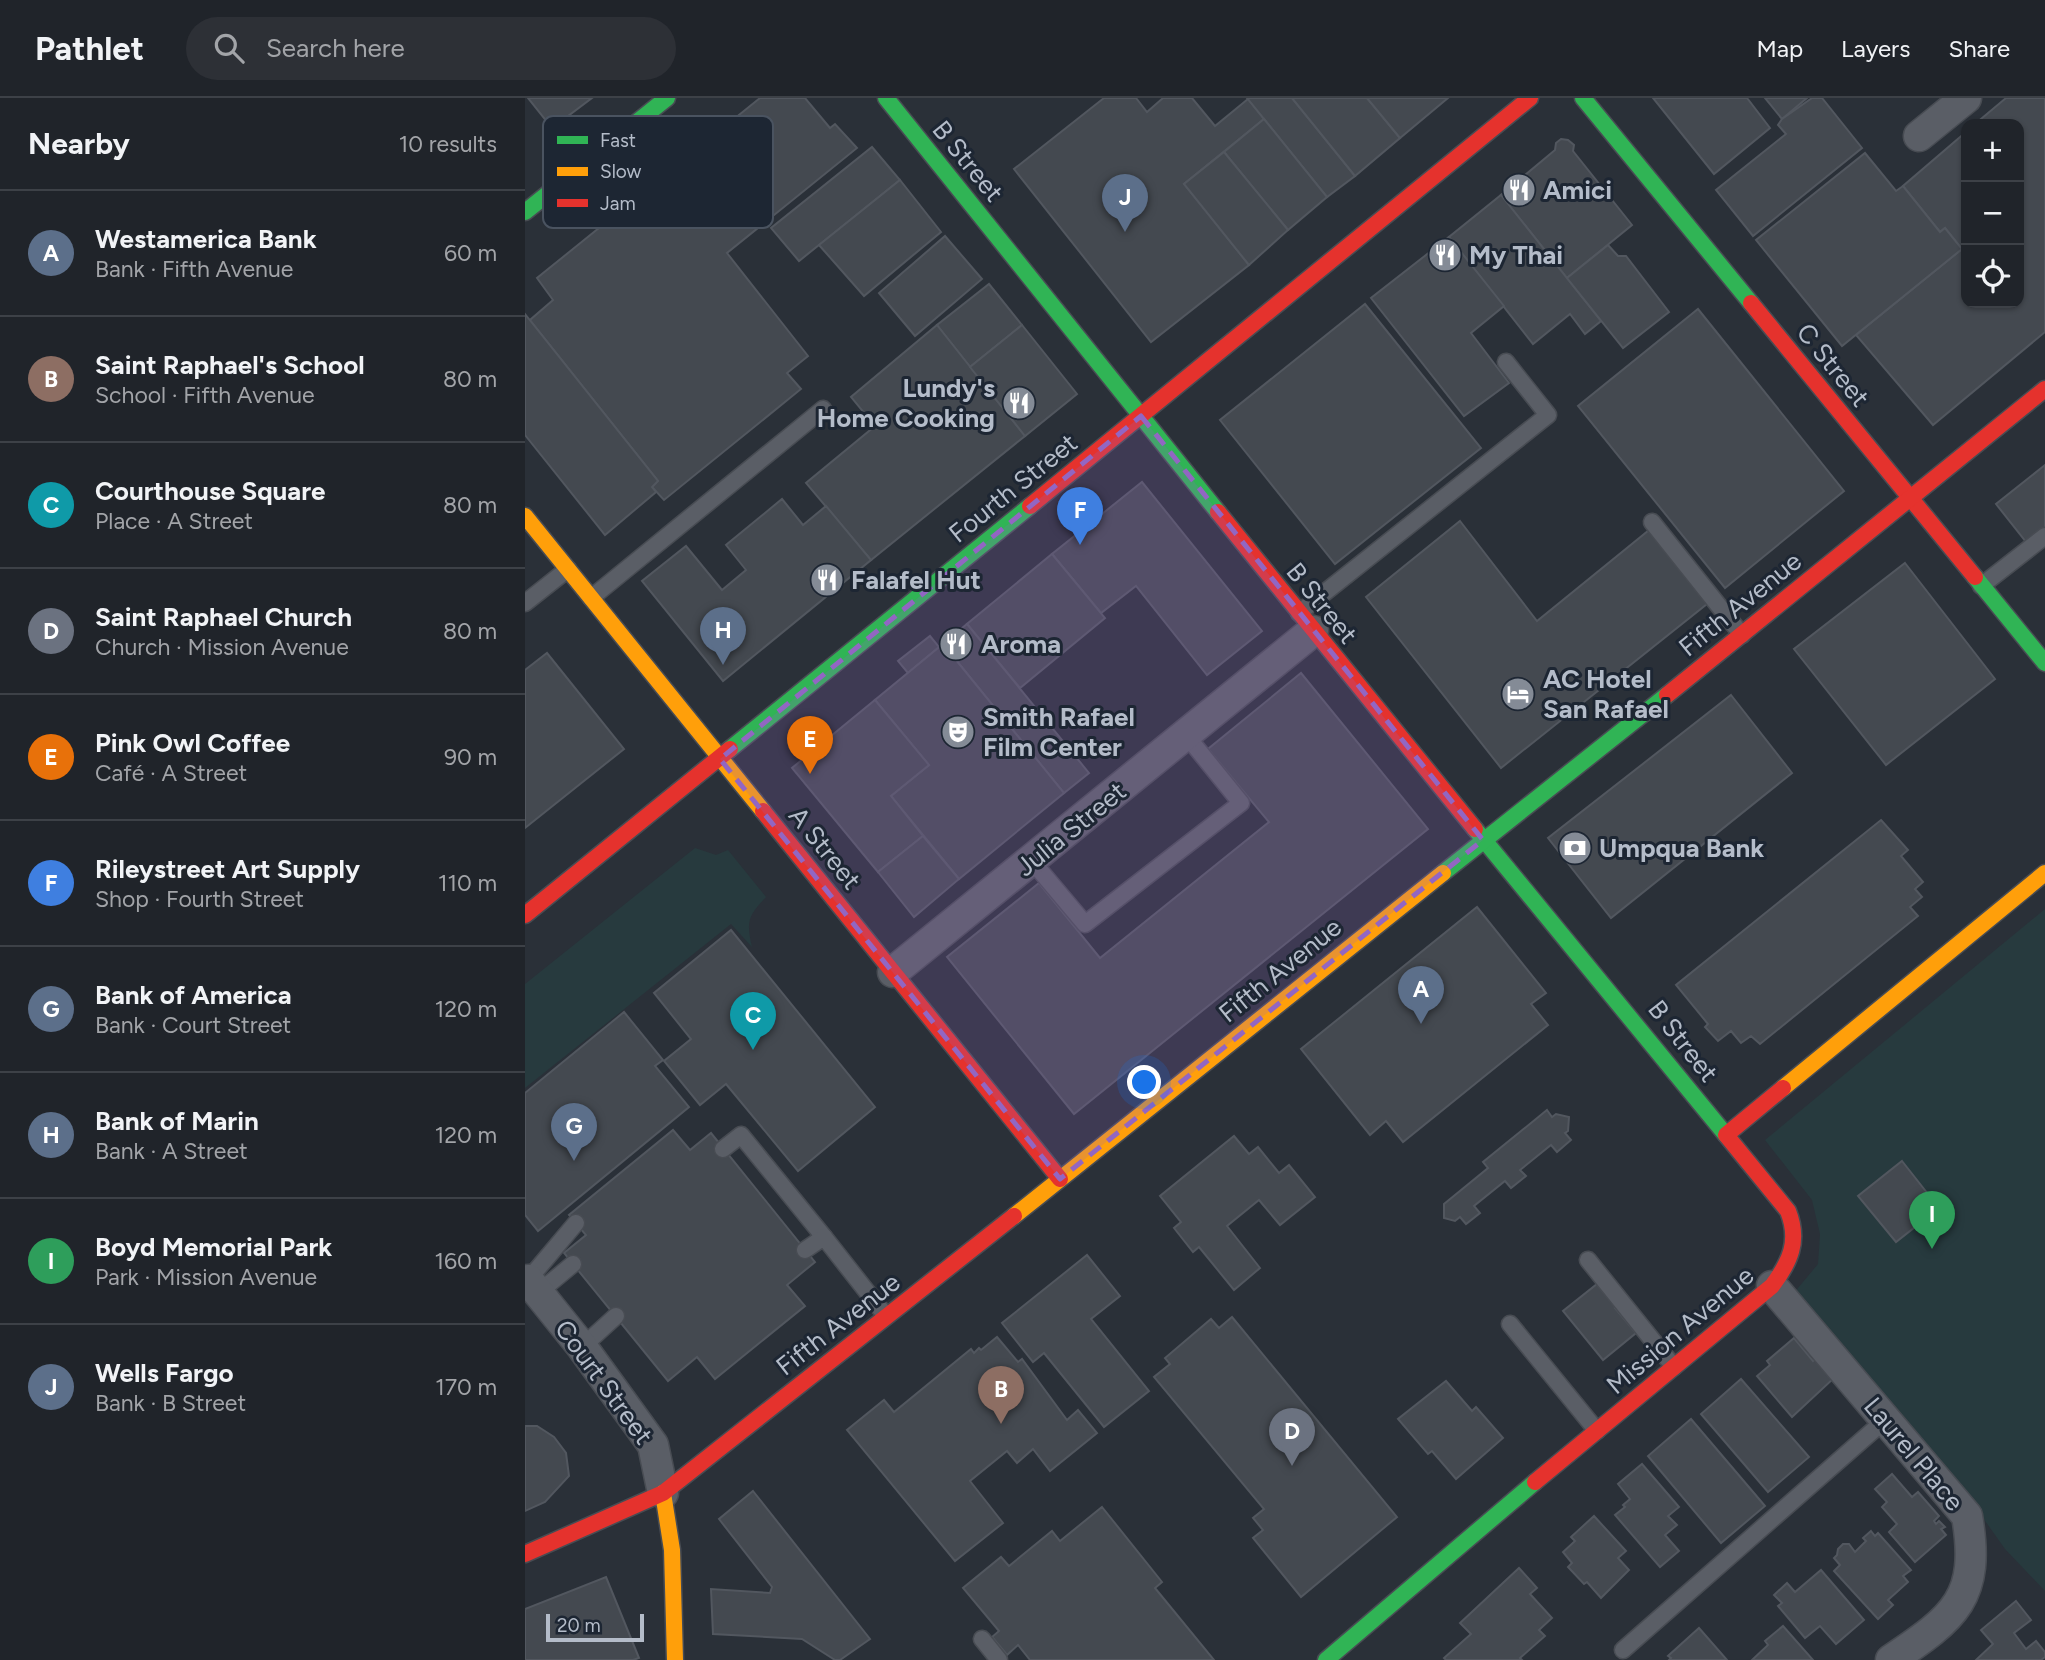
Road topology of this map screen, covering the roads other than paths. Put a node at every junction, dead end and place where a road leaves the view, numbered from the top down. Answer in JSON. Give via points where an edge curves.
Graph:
{"nodes":[{"id":1,"x":667,"y":98,"type":"edge"},
{"id":2,"x":886,"y":98,"type":"edge"},
{"id":3,"x":1530,"y":98,"type":"edge"},
{"id":4,"x":1583,"y":98,"type":"edge"},
{"id":5,"x":1966,"y":98,"type":"edge"},
{"id":6,"x":645,"y":116,"type":"edge"},
{"id":7,"x":1919,"y":136,"type":"dead end"},
{"id":8,"x":543,"y":198,"type":"edge"},
{"id":9,"x":525,"y":212,"type":"edge"},
{"id":10,"x":1506,"y":362,"type":"dead end"},
{"id":11,"x":2045,"y":389,"type":"edge"},
{"id":12,"x":823,"y":410,"type":"dead end"},
{"id":13,"x":1141,"y":416,"type":"junction"},
{"id":14,"x":1910,"y":499,"type":"junction"},
{"id":15,"x":525,"y":516,"type":"edge"},
{"id":16,"x":1652,"y":522,"type":"dead end"},
{"id":17,"x":2045,"y":536,"type":"edge"},
{"id":18,"x":568,"y":569,"type":"junction"},
{"id":19,"x":1981,"y":586,"type":"junction"},
{"id":20,"x":591,"y":598,"type":"junction"},
{"id":21,"x":525,"y":603,"type":"edge"},
{"id":22,"x":1306,"y":622,"type":"junction"},
{"id":23,"x":1742,"y":635,"type":"junction"},
{"id":24,"x":2045,"y":663,"type":"edge"},
{"id":25,"x":1186,"y":735,"type":"junction"},
{"id":26,"x":720,"y":759,"type":"junction"},
{"id":27,"x":1483,"y":840,"type":"junction"},
{"id":28,"x":1032,"y":860,"type":"junction"},
{"id":29,"x":2045,"y":873,"type":"edge"},
{"id":30,"x":525,"y":915,"type":"edge"},
{"id":31,"x":893,"y":972,"type":"junction"},
{"id":32,"x":1726,"y":1135,"type":"junction"},
{"id":33,"x":723,"y":1149,"type":"dead end"},
{"id":34,"x":1060,"y":1179,"type":"junction"},
{"id":35,"x":576,"y":1223,"type":"dead end"},
{"id":36,"x":824,"y":1237,"type":"junction"},
{"id":37,"x":806,"y":1250,"type":"dead end"},
{"id":38,"x":1588,"y":1260,"type":"dead end"},
{"id":39,"x":573,"y":1264,"type":"dead end"},
{"id":40,"x":1772,"y":1286,"type":"junction"},
{"id":41,"x":533,"y":1287,"type":"junction"},
{"id":42,"x":615,"y":1316,"type":"dead end"},
{"id":43,"x":887,"y":1317,"type":"junction"},
{"id":44,"x":1510,"y":1324,"type":"dead end"},
{"id":45,"x":582,"y":1347,"type":"junction"},
{"id":46,"x":1674,"y":1367,"type":"junction"},
{"id":47,"x":1885,"y":1420,"type":"junction"},
{"id":48,"x":1597,"y":1431,"type":"junction"},
{"id":49,"x":663,"y":1493,"type":"junction"},
{"id":50,"x":525,"y":1554,"type":"edge"},
{"id":51,"x":982,"y":1639,"type":"dead end"},
{"id":52,"x":1623,"y":1650,"type":"dead end"},
{"id":53,"x":675,"y":1660,"type":"edge"},
{"id":54,"x":999,"y":1660,"type":"edge"},
{"id":55,"x":1327,"y":1660,"type":"edge"},
{"id":56,"x":1891,"y":1660,"type":"edge"}],
"edges":[{"from":1,"to":6,"type":"street"},
{"from":2,"to":13,"type":"street","name":"B Street"},
{"from":3,"to":13,"type":"street","name":"Fourth Street"},
{"from":4,"to":14,"type":"street","name":"C Street"},
{"from":5,"to":7,"type":"street"},
{"from":8,"to":9,"type":"street"},
{"from":10,"to":22,"type":"lane","via":[[1548,415]]},
{"from":11,"to":14,"type":"street","name":"Fifth Avenue"},
{"from":12,"to":20,"type":"lane"},
{"from":13,"to":22,"type":"street","name":"B Street"},
{"from":13,"to":26,"type":"street","name":"Fourth Street"},
{"from":14,"to":19,"type":"street","name":"C Street"},
{"from":14,"to":23,"type":"street","name":"Fifth Avenue"},
{"from":15,"to":18,"type":"street","name":"A Street"},
{"from":16,"to":23,"type":"lane"},
{"from":17,"to":19,"type":"lane"},
{"from":18,"to":20,"type":"street","name":"A Street"},
{"from":18,"to":21,"type":"lane"},
{"from":19,"to":24,"type":"street","name":"C Street"},
{"from":20,"to":26,"type":"street","name":"A Street"},
{"from":22,"to":25,"type":"street","name":"Julia Street"},
{"from":22,"to":27,"type":"street","name":"B Street"},
{"from":23,"to":27,"type":"street","name":"Fifth Avenue"},
{"from":25,"to":28,"type":"street","name":"Julia Street"},
{"from":25,"to":28,"type":"lane","via":[[1241,803],[1085,924]]},
{"from":26,"to":30,"type":"street","name":"Fourth Street"},
{"from":26,"to":31,"type":"street","name":"A Street"},
{"from":27,"to":32,"type":"street","name":"B Street"},
{"from":27,"to":34,"type":"street","name":"Fifth Avenue"},
{"from":28,"to":31,"type":"street","name":"Julia Street"},
{"from":29,"to":32,"type":"street"},
{"from":31,"to":34,"type":"street","name":"A Street"},
{"from":32,"to":40,"type":"street","name":"Mission Avenue","via":[[1794,1224],[1789,1264]]},
{"from":33,"to":36,"type":"lane","via":[[741,1135]]},
{"from":34,"to":43,"type":"street","name":"Fifth Avenue"},
{"from":35,"to":41,"type":"lane"},
{"from":36,"to":37,"type":"lane"},
{"from":36,"to":43,"type":"lane"},
{"from":38,"to":46,"type":"lane"},
{"from":39,"to":41,"type":"lane"},
{"from":40,"to":46,"type":"street","name":"Mission Avenue"},
{"from":40,"to":47,"type":"street","name":"Laurel Place"},
{"from":41,"to":45,"type":"street","name":"Court Street"},
{"from":42,"to":45,"type":"lane"},
{"from":43,"to":49,"type":"street","name":"Fifth Avenue"},
{"from":44,"to":48,"type":"lane"},
{"from":45,"to":49,"type":"street","name":"Court Street","via":[[653,1445]]},
{"from":46,"to":48,"type":"street","name":"Mission Avenue"},
{"from":47,"to":52,"type":"lane"},
{"from":47,"to":56,"type":"street","name":"Laurel Place","via":[[1967,1517],[1972,1546],[1970,1577],[1959,1604],[1929,1634]]},
{"from":48,"to":55,"type":"street","name":"Mission Avenue"},
{"from":49,"to":50,"type":"street","name":"Fifth Avenue"},
{"from":49,"to":53,"type":"street","name":"Court Street","via":[[672,1550]]},
{"from":51,"to":54,"type":"lane"}]}
